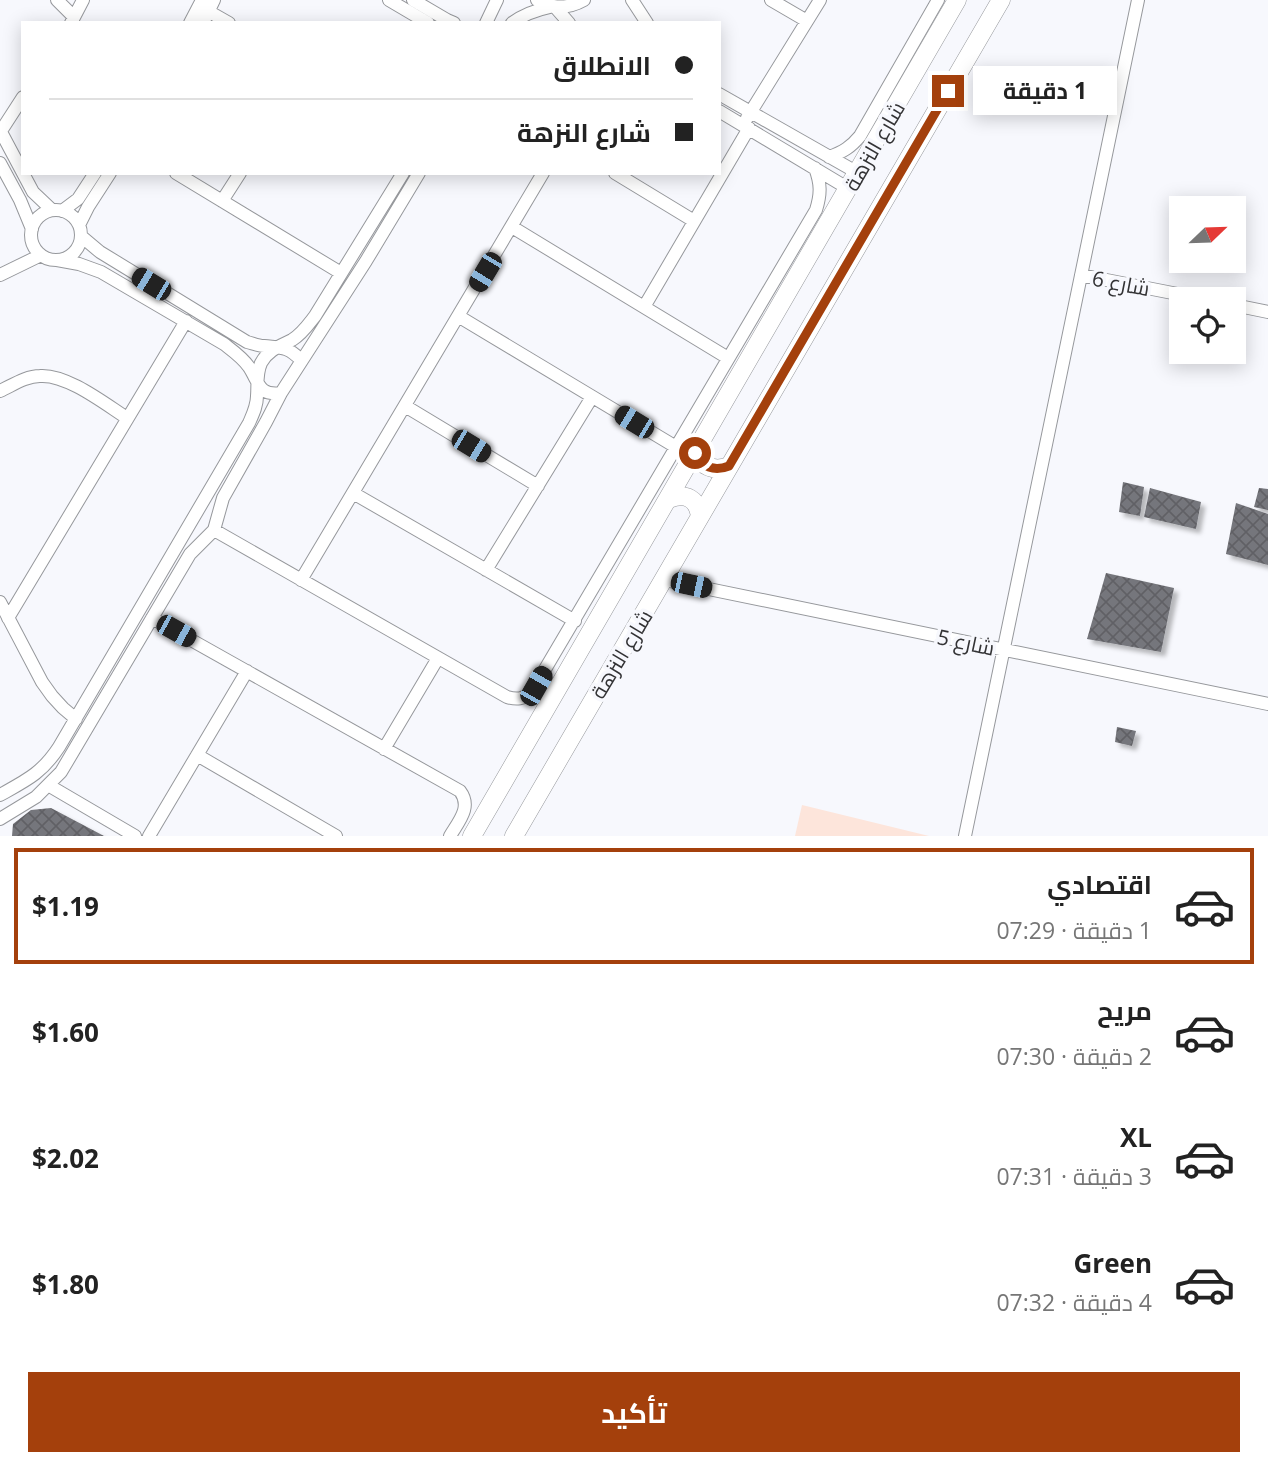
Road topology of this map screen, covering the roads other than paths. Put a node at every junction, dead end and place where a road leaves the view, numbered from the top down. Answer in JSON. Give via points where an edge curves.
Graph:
{"nodes":[{"id":1,"x":57,"y":0,"type":"edge"},
{"id":2,"x":83,"y":0,"type":"edge"},
{"id":3,"x":389,"y":0,"type":"edge"},
{"id":4,"x":413,"y":0,"type":"edge"},
{"id":5,"x":497,"y":0,"type":"edge"},
{"id":6,"x":537,"y":0,"type":"edge"},
{"id":7,"x":584,"y":0,"type":"edge"},
{"id":8,"x":632,"y":0,"type":"edge"},
{"id":9,"x":771,"y":0,"type":"edge"},
{"id":10,"x":820,"y":0,"type":"edge"},
{"id":11,"x":938,"y":0,"type":"edge"},
{"id":12,"x":957,"y":0,"type":"edge"},
{"id":13,"x":1001,"y":0,"type":"edge"},
{"id":14,"x":1138,"y":0,"type":"edge"},
{"id":15,"x":553,"y":7,"type":"junction"},
{"id":16,"x":205,"y":8,"type":"edge"},
{"id":17,"x":72,"y":20,"type":"edge"},
{"id":18,"x":192,"y":21,"type":"edge"},
{"id":19,"x":226,"y":21,"type":"edge"},
{"id":20,"x":425,"y":21,"type":"edge"},
{"id":21,"x":449,"y":21,"type":"edge"},
{"id":22,"x":486,"y":21,"type":"edge"},
{"id":23,"x":515,"y":21,"type":"edge"},
{"id":24,"x":567,"y":21,"type":"edge"},
{"id":25,"x":646,"y":21,"type":"edge"},
{"id":26,"x":807,"y":21,"type":"junction"},
{"id":27,"x":721,"y":95,"type":"edge"},
{"id":28,"x":21,"y":100,"type":"edge"},
{"id":29,"x":721,"y":112,"type":"edge"},
{"id":30,"x":751,"y":112,"type":"junction"},
{"id":31,"x":746,"y":126,"type":"junction"},
{"id":32,"x":0,"y":131,"type":"edge"},
{"id":33,"x":830,"y":157,"type":"junction"},
{"id":34,"x":0,"y":163,"type":"edge"},
{"id":35,"x":815,"y":168,"type":"junction"},
{"id":36,"x":21,"y":170,"type":"edge"},
{"id":37,"x":721,"y":172,"type":"edge"},
{"id":38,"x":24,"y":175,"type":"edge"},
{"id":39,"x":94,"y":175,"type":"edge"},
{"id":40,"x":109,"y":175,"type":"edge"},
{"id":41,"x":179,"y":175,"type":"edge"},
{"id":42,"x":239,"y":175,"type":"edge"},
{"id":43,"x":401,"y":175,"type":"edge"},
{"id":44,"x":418,"y":175,"type":"edge"},
{"id":45,"x":542,"y":175,"type":"edge"},
{"id":46,"x":618,"y":175,"type":"edge"},
{"id":47,"x":719,"y":175,"type":"edge"},
{"id":48,"x":853,"y":181,"type":"junction"},
{"id":49,"x":222,"y":201,"type":"junction"},
{"id":50,"x":57,"y":211,"type":"junction"},
{"id":51,"x":694,"y":221,"type":"junction"},
{"id":52,"x":512,"y":227,"type":"junction"},
{"id":53,"x":32,"y":229,"type":"junction"},
{"id":54,"x":80,"y":230,"type":"junction"},
{"id":55,"x":41,"y":255,"type":"junction"},
{"id":56,"x":57,"y":260,"type":"junction"},
{"id":57,"x":341,"y":273,"type":"junction"},
{"id":58,"x":0,"y":275,"type":"edge"},
{"id":59,"x":1081,"y":275,"type":"junction"},
{"id":60,"x":1169,"y":292,"type":"edge"},
{"id":61,"x":644,"y":307,"type":"junction"},
{"id":62,"x":1246,"y":307,"type":"edge"},
{"id":63,"x":1268,"y":312,"type":"edge"},
{"id":64,"x":458,"y":316,"type":"junction"},
{"id":65,"x":186,"y":321,"type":"junction"},
{"id":66,"x":279,"y":346,"type":"junction"},
{"id":67,"x":728,"y":358,"type":"junction"},
{"id":68,"x":301,"y":360,"type":"junction"},
{"id":69,"x":257,"y":384,"type":"junction"},
{"id":70,"x":0,"y":391,"type":"edge"},
{"id":71,"x":281,"y":393,"type":"junction"},
{"id":72,"x":592,"y":397,"type":"junction"},
{"id":73,"x":405,"y":406,"type":"junction"},
{"id":74,"x":127,"y":418,"type":"junction"},
{"id":75,"x":676,"y":447,"type":"junction"},
{"id":76,"x":695,"y":453,"type":"junction"},
{"id":77,"x":729,"y":466,"type":"junction"},
{"id":78,"x":538,"y":486,"type":"junction"},
{"id":79,"x":353,"y":493,"type":"junction"},
{"id":80,"x":669,"y":499,"type":"junction"},
{"id":81,"x":201,"y":505,"type":"junction"},
{"id":82,"x":218,"y":513,"type":"junction"},
{"id":83,"x":699,"y":517,"type":"junction"},
{"id":84,"x":187,"y":530,"type":"junction"},
{"id":85,"x":214,"y":530,"type":"junction"},
{"id":86,"x":201,"y":541,"type":"junction"},
{"id":87,"x":486,"y":570,"type":"junction"},
{"id":88,"x":301,"y":580,"type":"junction"},
{"id":89,"x":665,"y":580,"type":"junction"},
{"id":90,"x":0,"y":602,"type":"edge"},
{"id":91,"x":8,"y":618,"type":"junction"},
{"id":92,"x":152,"y":618,"type":"junction"},
{"id":93,"x":575,"y":621,"type":"junction"},
{"id":94,"x":1003,"y":649,"type":"junction"},
{"id":95,"x":438,"y":658,"type":"junction"},
{"id":96,"x":247,"y":671,"type":"junction"},
{"id":97,"x":1268,"y":704,"type":"edge"},
{"id":98,"x":76,"y":719,"type":"junction"},
{"id":99,"x":384,"y":749,"type":"junction"},
{"id":100,"x":197,"y":755,"type":"junction"},
{"id":101,"x":48,"y":785,"type":"junction"},
{"id":102,"x":0,"y":795,"type":"edge"},
{"id":103,"x":0,"y":801,"type":"edge"},
{"id":104,"x":4,"y":817,"type":"edge"},
{"id":105,"x":135,"y":836,"type":"edge"},
{"id":106,"x":149,"y":836,"type":"edge"},
{"id":107,"x":336,"y":836,"type":"edge"},
{"id":108,"x":450,"y":836,"type":"edge"},
{"id":109,"x":472,"y":836,"type":"edge"},
{"id":110,"x":514,"y":836,"type":"edge"},
{"id":111,"x":965,"y":836,"type":"edge"}],
"edges":[{"from":1,"to":17,"type":"street"},
{"from":2,"to":17,"type":"street"},
{"from":3,"to":20,"type":"street"},
{"from":4,"to":21,"type":"street"},
{"from":5,"to":22,"type":"street"},
{"from":6,"to":15,"type":"street"},
{"from":7,"to":15,"type":"street","via":[[569,7]]},
{"from":8,"to":25,"type":"street"},
{"from":9,"to":26,"type":"street"},
{"from":10,"to":26,"type":"street"},
{"from":11,"to":33,"type":"street","via":[[860,136],[852,146]]},
{"from":12,"to":48,"type":"main road","name":"شارع النزهة"},
{"from":13,"to":77,"type":"main road","name":"شارع النزهة"},
{"from":14,"to":59,"type":"street"},
{"from":15,"to":23,"type":"street"},
{"from":15,"to":24,"type":"street"},
{"from":16,"to":18,"type":"street"},
{"from":16,"to":19,"type":"street"},
{"from":26,"to":30,"type":"street"},
{"from":27,"to":30,"type":"street"},
{"from":28,"to":32,"type":"street"},
{"from":29,"to":31,"type":"street"},
{"from":30,"to":31,"type":"street"},
{"from":30,"to":33,"type":"street"},
{"from":31,"to":35,"type":"street"},
{"from":31,"to":37,"type":"street"},
{"from":32,"to":36,"type":"street"},
{"from":33,"to":48,"type":"street"},
{"from":34,"to":53,"type":"street"},
{"from":35,"to":48,"type":"street"},
{"from":35,"to":67,"type":"street","via":[[820,182],[816,210]]},
{"from":38,"to":50,"type":"street","via":[[33,192]]},
{"from":39,"to":50,"type":"street","via":[[78,199]]},
{"from":40,"to":54,"type":"street","via":[[88,207]]},
{"from":41,"to":49,"type":"street"},
{"from":42,"to":49,"type":"street"},
{"from":43,"to":57,"type":"street"},
{"from":44,"to":68,"type":"street"},
{"from":45,"to":52,"type":"street"},
{"from":46,"to":51,"type":"street"},
{"from":47,"to":51,"type":"street"},
{"from":48,"to":76,"type":"main road","name":"شارع النزهة"},
{"from":49,"to":57,"type":"street"},
{"from":50,"to":53,"type":"street","via":[[39,216]]},
{"from":50,"to":54,"type":"street","via":[[72,216]]},
{"from":51,"to":61,"type":"street"},
{"from":52,"to":61,"type":"street"},
{"from":52,"to":64,"type":"street"},
{"from":53,"to":55,"type":"street","via":[[32,243]]},
{"from":54,"to":56,"type":"street","via":[[76,250]]},
{"from":54,"to":66,"type":"street","via":[[100,252],[247,342]]},
{"from":55,"to":56,"type":"street"},
{"from":55,"to":58,"type":"street"},
{"from":56,"to":65,"type":"street","via":[[101,272]]},
{"from":57,"to":66,"type":"street","via":[[306,329]]},
{"from":59,"to":60,"type":"street","name":"شارع 6"},
{"from":59,"to":94,"type":"street"},
{"from":61,"to":67,"type":"street"},
{"from":62,"to":63,"type":"street"},
{"from":64,"to":72,"type":"street"},
{"from":64,"to":73,"type":"street"},
{"from":65,"to":69,"type":"street","via":[[238,354]]},
{"from":65,"to":74,"type":"street"},
{"from":66,"to":68,"type":"street"},
{"from":66,"to":69,"type":"street","via":[[262,362]]},
{"from":67,"to":75,"type":"street"},
{"from":68,"to":71,"type":"street"},
{"from":69,"to":71,"type":"street","via":[[264,391]]},
{"from":69,"to":81,"type":"street","via":[[255,411]]},
{"from":70,"to":74,"type":"street","via":[[27,378],[56,377]]},
{"from":71,"to":82,"type":"street"},
{"from":72,"to":75,"type":"street"},
{"from":72,"to":78,"type":"street"},
{"from":73,"to":78,"type":"street"},
{"from":73,"to":79,"type":"street"},
{"from":74,"to":91,"type":"street"},
{"from":75,"to":93,"type":"street"},
{"from":76,"to":77,"type":"main road","via":[[705,466]]},
{"from":76,"to":80,"type":"main road","name":"شارع النزهة"},
{"from":77,"to":83,"type":"main road","name":"شارع النزهة"},
{"from":78,"to":87,"type":"street"},
{"from":79,"to":87,"type":"street"},
{"from":79,"to":88,"type":"street"},
{"from":80,"to":83,"type":"main road","via":[[677,495],[694,500]]},
{"from":80,"to":109,"type":"main road","name":"شارع النزهة"},
{"from":81,"to":82,"type":"street"},
{"from":81,"to":84,"type":"street"},
{"from":82,"to":85,"type":"street"},
{"from":83,"to":89,"type":"main road","name":"شارع النزهة"},
{"from":84,"to":86,"type":"street"},
{"from":84,"to":98,"type":"street"},
{"from":85,"to":86,"type":"street"},
{"from":85,"to":88,"type":"street"},
{"from":86,"to":92,"type":"street"},
{"from":87,"to":93,"type":"street"},
{"from":88,"to":95,"type":"street"},
{"from":89,"to":94,"type":"street","name":"شارع 5"},
{"from":89,"to":110,"type":"main road","name":"شارع النزهة"},
{"from":90,"to":91,"type":"street"},
{"from":91,"to":98,"type":"street","via":[[51,696]]},
{"from":92,"to":96,"type":"street"},
{"from":92,"to":101,"type":"street","via":[[61,772]]},
{"from":93,"to":95,"type":"street","via":[[524,698],[507,697]]},
{"from":94,"to":97,"type":"street","name":"شارع 5"},
{"from":94,"to":111,"type":"street"},
{"from":95,"to":99,"type":"street"},
{"from":96,"to":99,"type":"street"},
{"from":96,"to":100,"type":"street"},
{"from":98,"to":102,"type":"street","via":[[49,762],[35,776]]},
{"from":99,"to":108,"type":"street","via":[[460,791],[465,811]]},
{"from":100,"to":106,"type":"street"},
{"from":100,"to":107,"type":"street"},
{"from":101,"to":104,"type":"street"},
{"from":101,"to":105,"type":"street"},
{"from":103,"to":104,"type":"street"}]}
